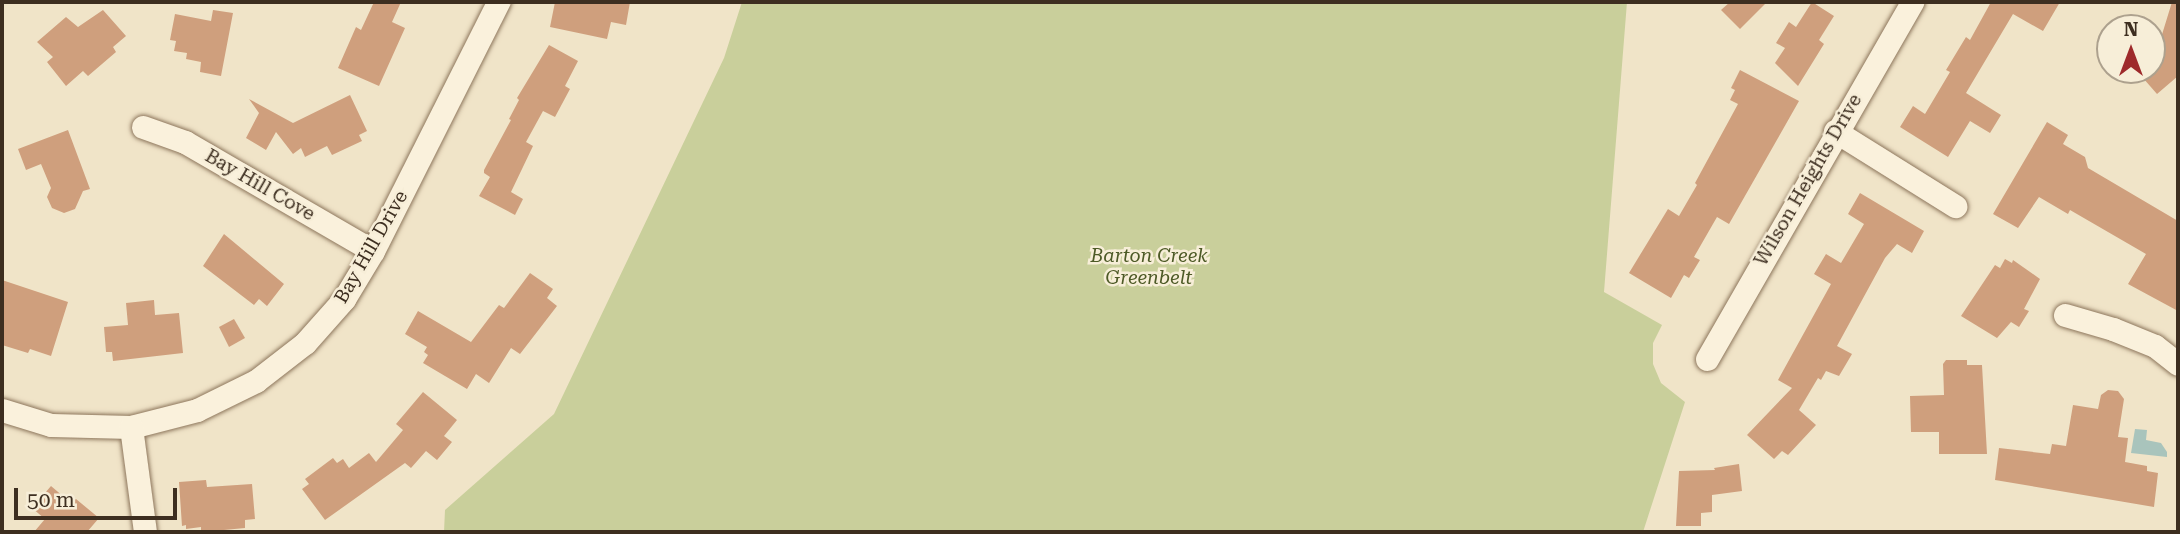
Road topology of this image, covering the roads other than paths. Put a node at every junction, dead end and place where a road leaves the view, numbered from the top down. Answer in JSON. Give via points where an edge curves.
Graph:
{"nodes":[{"id":1,"x":498,"y":2,"type":"edge"},
{"id":2,"x":1906,"y":4,"type":"edge"},
{"id":3,"x":143,"y":127,"type":"dead end"},
{"id":4,"x":1835,"y":131,"type":"junction"},
{"id":5,"x":1955,"y":206,"type":"dead end"},
{"id":6,"x":373,"y":251,"type":"junction"},
{"id":7,"x":2065,"y":315,"type":"dead end"},
{"id":8,"x":1707,"y":359,"type":"dead end"},
{"id":9,"x":2178,"y":364,"type":"edge"},
{"id":10,"x":2,"y":410,"type":"edge"},
{"id":11,"x":131,"y":427,"type":"junction"},
{"id":12,"x":145,"y":532,"type":"edge"}],
"edges":[{"from":1,"to":6,"type":"street","name":"Bay Hill Drive"},
{"from":2,"to":4,"type":"street","name":"Wilson Heights Drive"},
{"from":3,"to":6,"type":"street","name":"Bay Hill Cove","via":[[185,142]]},
{"from":4,"to":5,"type":"street"},
{"from":4,"to":8,"type":"street","name":"Wilson Heights Drive"},
{"from":6,"to":11,"type":"street","name":"Bay Hill Drive","via":[[344,299],[306,343],[256,381],[197,410]]},
{"from":7,"to":9,"type":"street","via":[[2155,346]]},
{"from":10,"to":11,"type":"street","name":"Bay Hill Drive","via":[[51,425]]},
{"from":11,"to":12,"type":"street"}]}
